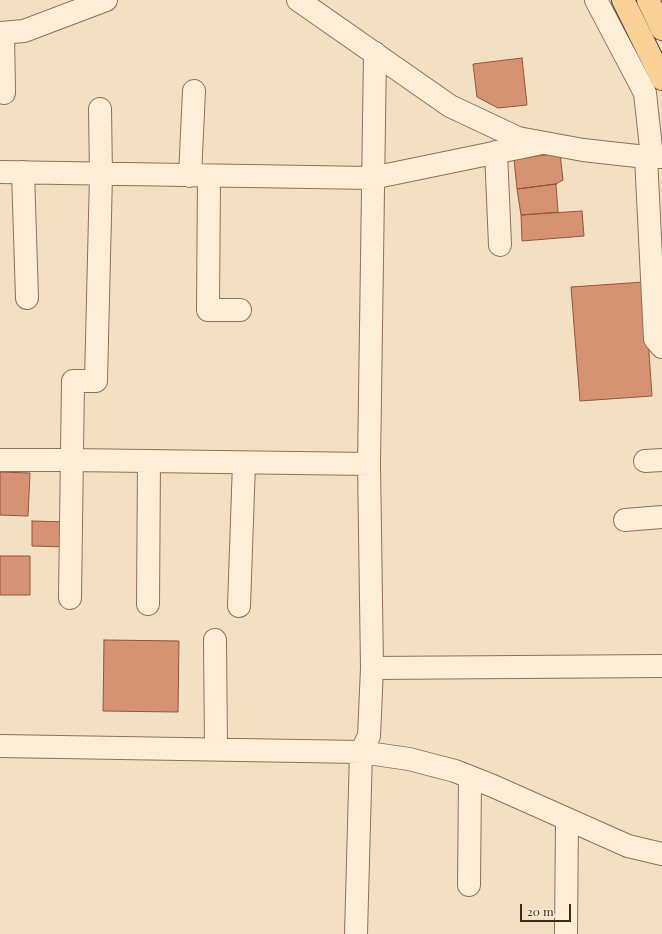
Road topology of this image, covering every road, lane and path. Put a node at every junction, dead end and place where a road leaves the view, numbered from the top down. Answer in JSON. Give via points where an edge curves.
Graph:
{"nodes":[{"id":1,"x":106,"y":0,"type":"edge"},
{"id":2,"x":298,"y":0,"type":"edge"},
{"id":3,"x":596,"y":0,"type":"edge"},
{"id":4,"x":623,"y":0,"type":"edge"},
{"id":5,"x":648,"y":0,"type":"edge"},
{"id":6,"x":662,"y":29,"type":"edge"},
{"id":7,"x":2,"y":33,"type":"edge"},
{"id":8,"x":375,"y":53,"type":"junction"},
{"id":9,"x":662,"y":80,"type":"edge"},
{"id":10,"x":194,"y":91,"type":"dead end"},
{"id":11,"x":4,"y":93,"type":"dead end"},
{"id":12,"x":100,"y":109,"type":"dead end"},
{"id":13,"x":542,"y":143,"type":"junction"},
{"id":14,"x":496,"y":152,"type":"junction"},
{"id":15,"x":653,"y":157,"type":"edge"},
{"id":16,"x":0,"y":172,"type":"edge"},
{"id":17,"x":23,"y":172,"type":"junction"},
{"id":18,"x":101,"y":175,"type":"junction"},
{"id":19,"x":200,"y":176,"type":"junction"},
{"id":20,"x":372,"y":178,"type":"junction"},
{"id":21,"x":500,"y":245,"type":"dead end"},
{"id":22,"x":26,"y":298,"type":"dead end"},
{"id":23,"x":240,"y":310,"type":"dead end"},
{"id":24,"x":662,"y":347,"type":"edge"},
{"id":25,"x":0,"y":460,"type":"edge"},
{"id":26,"x":72,"y":460,"type":"junction"},
{"id":27,"x":149,"y":461,"type":"junction"},
{"id":28,"x":244,"y":463,"type":"junction"},
{"id":29,"x":369,"y":464,"type":"junction"},
{"id":30,"x":662,"y":517,"type":"edge"},
{"id":31,"x":625,"y":520,"type":"dead end"},
{"id":32,"x":70,"y":598,"type":"dead end"},
{"id":33,"x":148,"y":604,"type":"dead end"},
{"id":34,"x":240,"y":606,"type":"dead end"},
{"id":35,"x":215,"y":640,"type":"dead end"},
{"id":36,"x":662,"y":666,"type":"edge"},
{"id":37,"x":372,"y":668,"type":"junction"},
{"id":38,"x":0,"y":746,"type":"edge"},
{"id":39,"x":216,"y":749,"type":"junction"},
{"id":40,"x":361,"y":752,"type":"junction"},
{"id":41,"x":470,"y":779,"type":"junction"},
{"id":42,"x":567,"y":819,"type":"junction"},
{"id":43,"x":662,"y":854,"type":"edge"},
{"id":44,"x":468,"y":885,"type":"dead end"},
{"id":45,"x":356,"y":934,"type":"edge"},
{"id":46,"x":566,"y":934,"type":"edge"}],
"edges":[{"from":1,"to":7,"type":"street","via":[[24,31]]},
{"from":2,"to":8,"type":"street"},
{"from":3,"to":15,"type":"street","via":[[645,92]]},
{"from":4,"to":9,"type":"main road"},
{"from":5,"to":6,"type":"main road"},
{"from":7,"to":11,"type":"street"},
{"from":8,"to":13,"type":"street","via":[[450,106],[518,138]]},
{"from":8,"to":20,"type":"street"},
{"from":10,"to":19,"type":"street"},
{"from":12,"to":18,"type":"street"},
{"from":13,"to":14,"type":"street"},
{"from":13,"to":15,"type":"street"},
{"from":14,"to":20,"type":"street"},
{"from":14,"to":21,"type":"street"},
{"from":15,"to":24,"type":"street","via":[[655,339]]},
{"from":16,"to":17,"type":"street"},
{"from":17,"to":18,"type":"street"},
{"from":17,"to":22,"type":"street"},
{"from":18,"to":19,"type":"street"},
{"from":18,"to":26,"type":"street","via":[[96,381],[73,380]]},
{"from":19,"to":20,"type":"street"},
{"from":19,"to":23,"type":"street","via":[[208,310]]},
{"from":20,"to":29,"type":"street"},
{"from":25,"to":26,"type":"street"},
{"from":26,"to":27,"type":"street"},
{"from":26,"to":32,"type":"street"},
{"from":27,"to":28,"type":"street"},
{"from":27,"to":33,"type":"street"},
{"from":28,"to":29,"type":"street"},
{"from":28,"to":34,"type":"street"},
{"from":29,"to":37,"type":"street"},
{"from":30,"to":31,"type":"street"},
{"from":35,"to":39,"type":"street"},
{"from":36,"to":37,"type":"street"},
{"from":37,"to":40,"type":"street","via":[[369,736]]},
{"from":38,"to":39,"type":"street"},
{"from":39,"to":40,"type":"street"},
{"from":40,"to":41,"type":"street","via":[[409,759],[455,771]]},
{"from":40,"to":45,"type":"street"},
{"from":41,"to":42,"type":"street","via":[[493,786]]},
{"from":41,"to":44,"type":"street"},
{"from":42,"to":43,"type":"street","via":[[628,846]]},
{"from":42,"to":46,"type":"street"}]}
